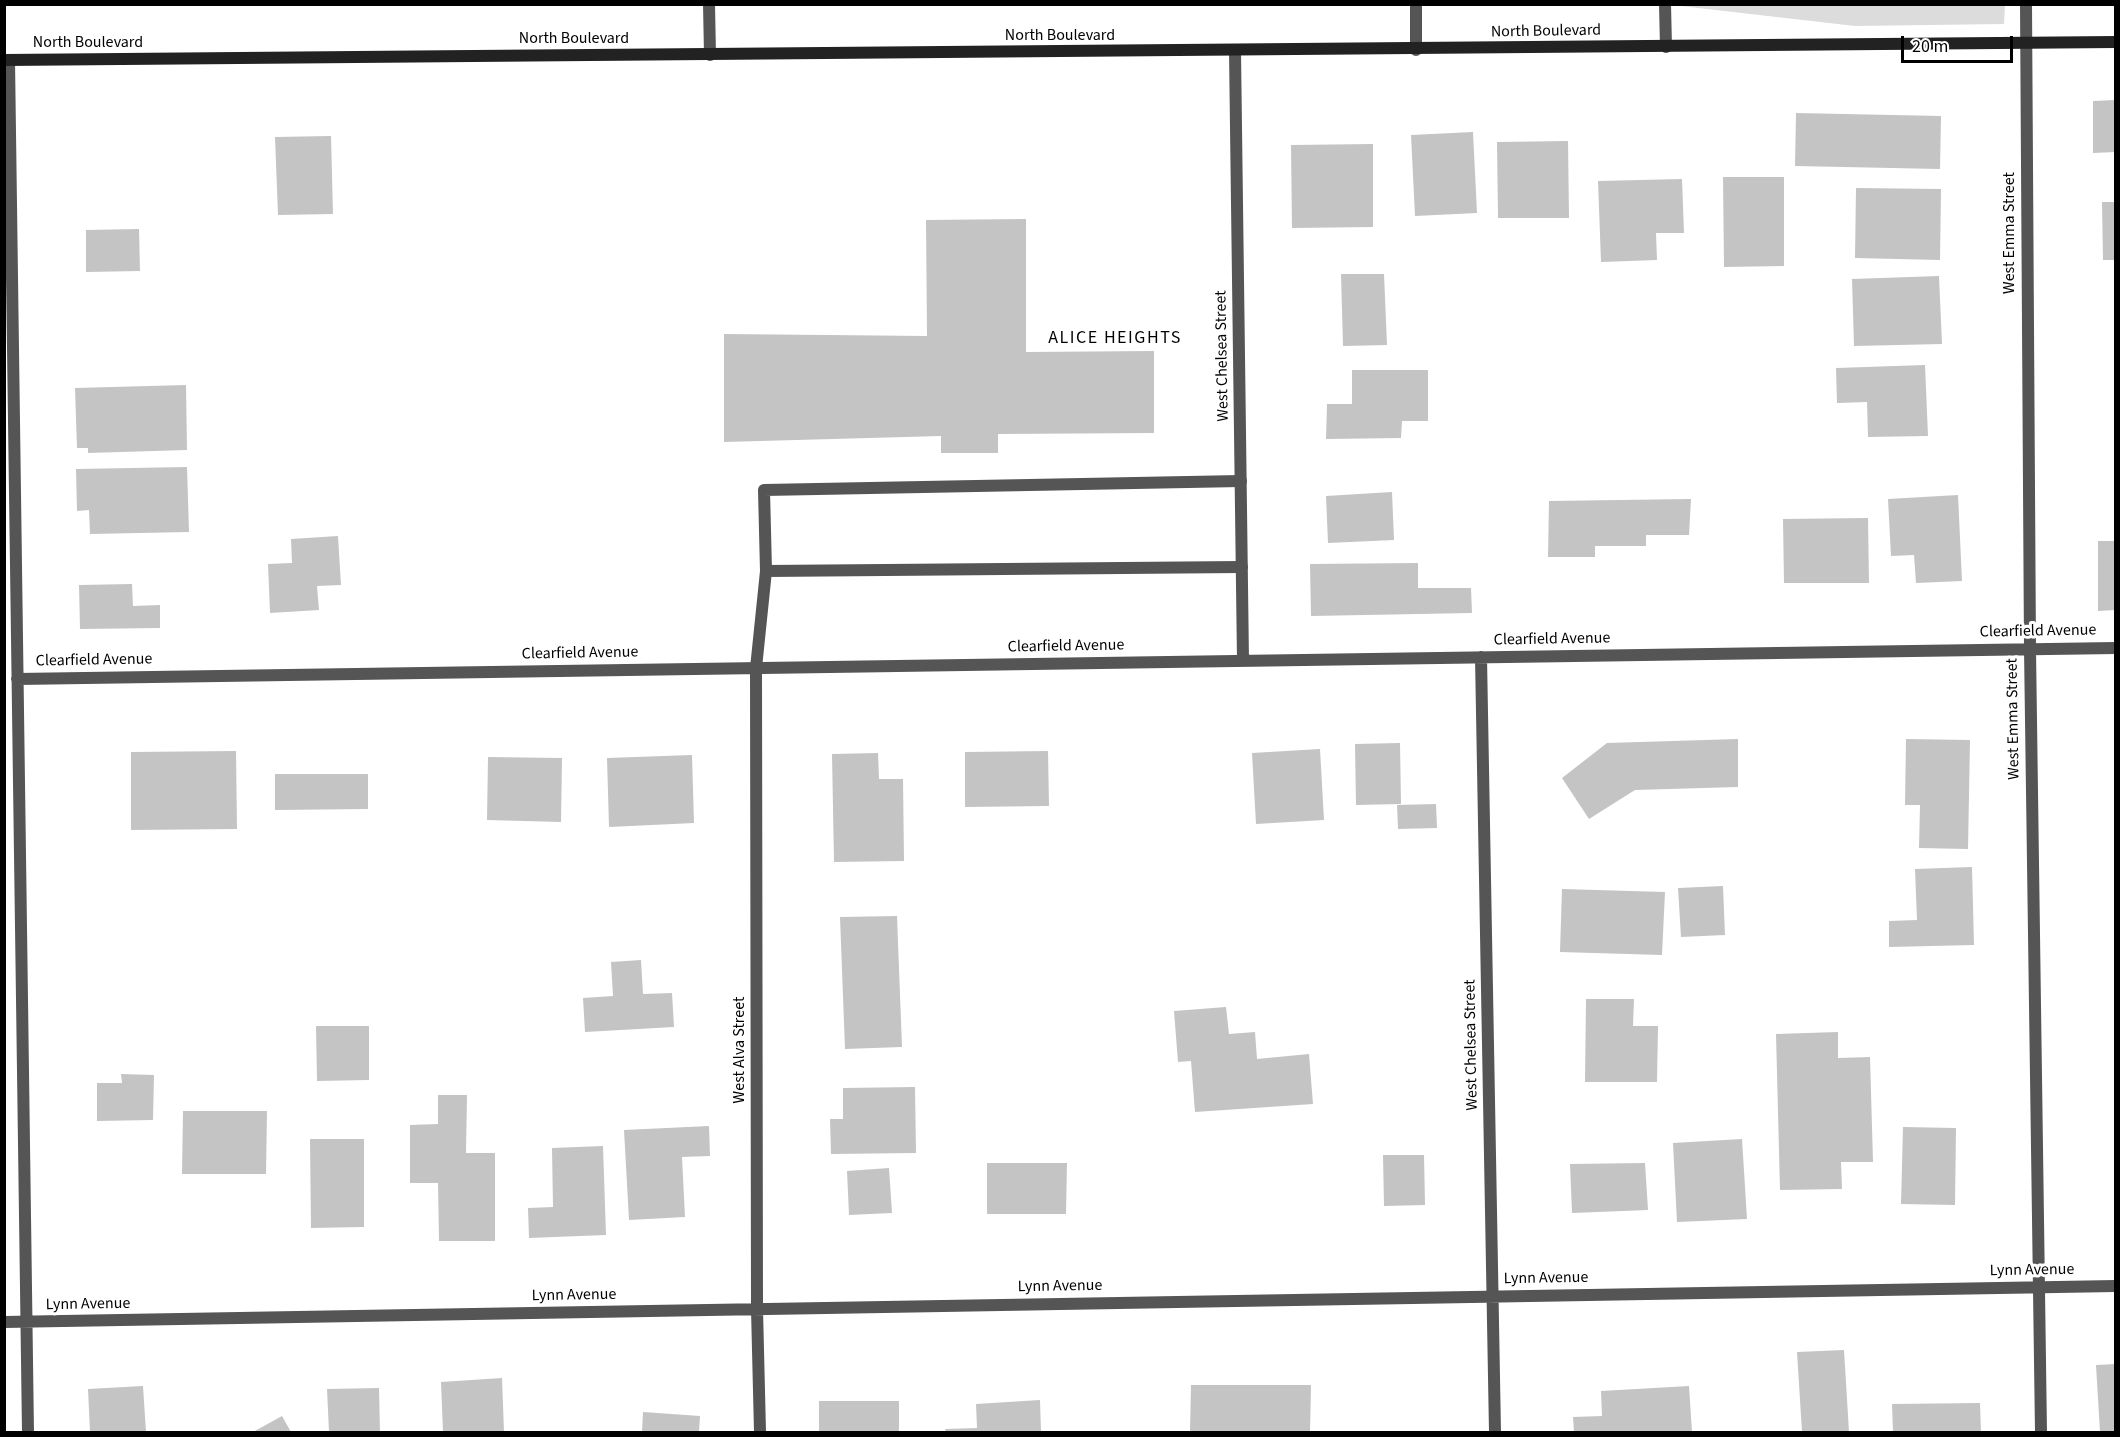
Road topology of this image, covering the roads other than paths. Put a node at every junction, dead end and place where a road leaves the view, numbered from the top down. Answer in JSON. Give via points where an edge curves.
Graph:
{"nodes":[{"id":1,"x":709,"y":4,"type":"edge"},
{"id":2,"x":1416,"y":4,"type":"edge"},
{"id":3,"x":1665,"y":4,"type":"edge"},
{"id":4,"x":2026,"y":4,"type":"edge"},
{"id":5,"x":2115,"y":42,"type":"edge"},
{"id":6,"x":2026,"y":43,"type":"junction"},
{"id":7,"x":1666,"y":47,"type":"junction"},
{"id":8,"x":1416,"y":50,"type":"junction"},
{"id":9,"x":1235,"y":51,"type":"junction"},
{"id":10,"x":710,"y":55,"type":"junction"},
{"id":11,"x":7,"y":60,"type":"edge"},
{"id":12,"x":1241,"y":481,"type":"junction"},
{"id":13,"x":1242,"y":567,"type":"junction"},
{"id":14,"x":766,"y":571,"type":"junction"},
{"id":15,"x":2115,"y":648,"type":"edge"},
{"id":16,"x":2030,"y":649,"type":"junction"},
{"id":17,"x":1481,"y":657,"type":"junction"},
{"id":18,"x":1243,"y":661,"type":"junction"},
{"id":19,"x":756,"y":668,"type":"junction"},
{"id":20,"x":16,"y":679,"type":"junction"},
{"id":21,"x":2115,"y":1286,"type":"edge"},
{"id":22,"x":2038,"y":1287,"type":"junction"},
{"id":23,"x":1492,"y":1296,"type":"junction"},
{"id":24,"x":757,"y":1310,"type":"junction"},
{"id":25,"x":26,"y":1322,"type":"junction"},
{"id":26,"x":4,"y":1323,"type":"edge"},
{"id":27,"x":28,"y":1432,"type":"edge"},
{"id":28,"x":760,"y":1432,"type":"edge"},
{"id":29,"x":1495,"y":1432,"type":"edge"},
{"id":30,"x":2041,"y":1432,"type":"edge"}],
"edges":[{"from":1,"to":10,"type":"street"},
{"from":2,"to":8,"type":"street"},
{"from":3,"to":7,"type":"street"},
{"from":4,"to":6,"type":"street","name":"West Emma Street"},
{"from":5,"to":6,"type":"street","name":"North Boulevard"},
{"from":6,"to":7,"type":"street","name":"North Boulevard"},
{"from":6,"to":16,"type":"street","name":"West Emma Street"},
{"from":7,"to":8,"type":"street","name":"North Boulevard"},
{"from":8,"to":9,"type":"street","name":"North Boulevard"},
{"from":9,"to":10,"type":"street","name":"North Boulevard"},
{"from":9,"to":12,"type":"street","name":"West Chelsea Street"},
{"from":10,"to":11,"type":"street","name":"North Boulevard"},
{"from":11,"to":20,"type":"street"},
{"from":12,"to":13,"type":"street","name":"West Chelsea Street"},
{"from":12,"to":14,"type":"street","name":"West Alva Street","via":[[764,490]]},
{"from":13,"to":14,"type":"street"},
{"from":13,"to":18,"type":"street","name":"West Chelsea Street"},
{"from":14,"to":19,"type":"street","name":"West Alva Street"},
{"from":15,"to":16,"type":"street","name":"Clearfield Avenue"},
{"from":16,"to":17,"type":"street","name":"Clearfield Avenue"},
{"from":16,"to":22,"type":"street","name":"West Emma Street"},
{"from":17,"to":18,"type":"street","name":"Clearfield Avenue"},
{"from":17,"to":23,"type":"street","name":"West Chelsea Street"},
{"from":18,"to":19,"type":"street","name":"Clearfield Avenue"},
{"from":19,"to":20,"type":"street","name":"Clearfield Avenue"},
{"from":19,"to":24,"type":"street","name":"West Alva Street"},
{"from":20,"to":25,"type":"street"},
{"from":21,"to":22,"type":"street","name":"Lynn Avenue"},
{"from":22,"to":23,"type":"street","name":"Lynn Avenue"},
{"from":22,"to":30,"type":"street","name":"West Emma Street"},
{"from":23,"to":24,"type":"street","name":"Lynn Avenue"},
{"from":23,"to":29,"type":"street","name":"West Chelsea Street"},
{"from":24,"to":25,"type":"street","name":"Lynn Avenue"},
{"from":24,"to":28,"type":"street","name":"West Alva Street"},
{"from":25,"to":26,"type":"street","name":"Lynn Avenue"},
{"from":25,"to":27,"type":"street"}]}
